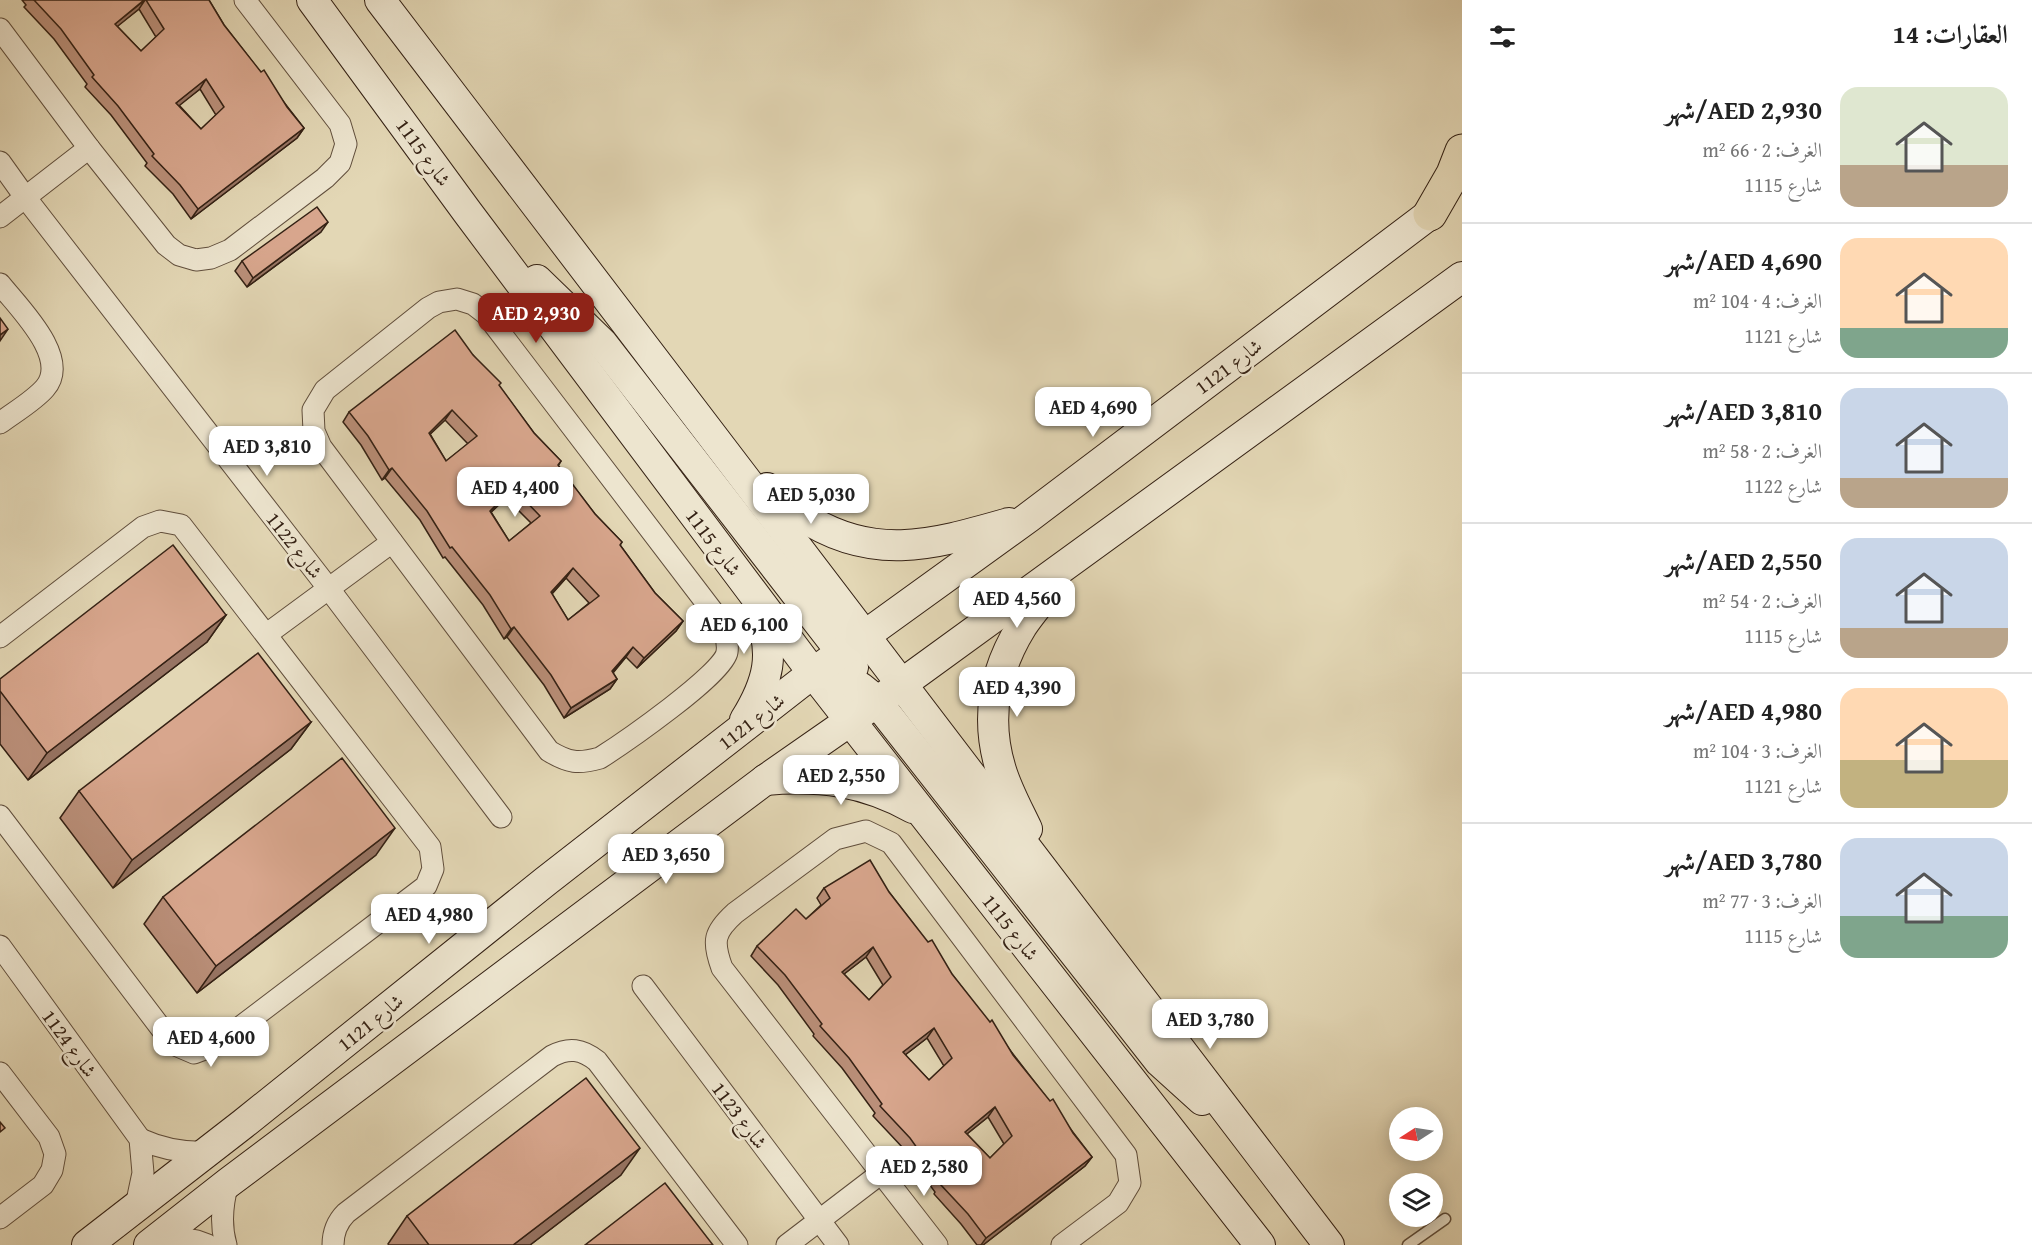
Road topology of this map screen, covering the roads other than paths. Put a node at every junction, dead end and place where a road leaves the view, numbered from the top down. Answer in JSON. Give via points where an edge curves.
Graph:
{"nodes":[{"id":1,"x":246,"y":0,"type":"edge"},
{"id":2,"x":312,"y":0,"type":"edge"},
{"id":3,"x":380,"y":0,"type":"edge"},
{"id":4,"x":0,"y":29,"type":"edge"},
{"id":5,"x":89,"y":148,"type":"junction"},
{"id":6,"x":0,"y":162,"type":"edge"},
{"id":7,"x":1457,"y":163,"type":"edge"},
{"id":8,"x":26,"y":197,"type":"junction"},
{"id":9,"x":468,"y":213,"type":"junction"},
{"id":10,"x":0,"y":217,"type":"edge"},
{"id":11,"x":1424,"y":219,"type":"joint"},
{"id":12,"x":1461,"y":278,"type":"edge"},
{"id":13,"x":0,"y":284,"type":"edge"},
{"id":14,"x":0,"y":423,"type":"edge"},
{"id":15,"x":731,"y":459,"type":"junction"},
{"id":16,"x":1029,"y":517,"type":"junction"},
{"id":17,"x":392,"y":542,"type":"junction"},
{"id":18,"x":1073,"y":558,"type":"junction"},
{"id":19,"x":741,"y":578,"type":"junction"},
{"id":20,"x":329,"y":589,"type":"junction"},
{"id":21,"x":267,"y":634,"type":"junction"},
{"id":22,"x":0,"y":637,"type":"edge"},
{"id":23,"x":852,"y":644,"type":"junction"},
{"id":24,"x":813,"y":673,"type":"junction"},
{"id":25,"x":900,"y":685,"type":"junction"},
{"id":26,"x":877,"y":702,"type":"junction"},
{"id":27,"x":849,"y":721,"type":"junction"},
{"id":28,"x":738,"y":732,"type":"junction"},
{"id":29,"x":765,"y":780,"type":"junction"},
{"id":30,"x":921,"y":813,"type":"junction"},
{"id":31,"x":501,"y":817,"type":"dead end"},
{"id":32,"x":4,"y":829,"type":"edge"},
{"id":33,"x":1054,"y":883,"type":"junction"},
{"id":34,"x":0,"y":946,"type":"edge"},
{"id":35,"x":643,"y":986,"type":"dead end"},
{"id":36,"x":0,"y":1073,"type":"edge"},
{"id":37,"x":140,"y":1139,"type":"junction"},
{"id":38,"x":1253,"y":1145,"type":"junction"},
{"id":39,"x":206,"y":1152,"type":"junction"},
{"id":40,"x":880,"y":1174,"type":"junction"},
{"id":41,"x":228,"y":1183,"type":"junction"},
{"id":42,"x":136,"y":1206,"type":"junction"},
{"id":43,"x":0,"y":1218,"type":"edge"},
{"id":44,"x":819,"y":1220,"type":"junction"},
{"id":45,"x":1445,"y":1220,"type":"dead end"},
{"id":46,"x":155,"y":1240,"type":"edge"},
{"id":47,"x":87,"y":1245,"type":"edge"},
{"id":48,"x":208,"y":1245,"type":"edge"},
{"id":49,"x":226,"y":1245,"type":"edge"},
{"id":50,"x":333,"y":1245,"type":"edge"},
{"id":51,"x":737,"y":1245,"type":"edge"},
{"id":52,"x":787,"y":1245,"type":"edge"},
{"id":53,"x":838,"y":1245,"type":"edge"},
{"id":54,"x":937,"y":1245,"type":"edge"},
{"id":55,"x":1062,"y":1245,"type":"edge"},
{"id":56,"x":1260,"y":1245,"type":"edge"},
{"id":57,"x":1329,"y":1245,"type":"edge"},
{"id":58,"x":1408,"y":1245,"type":"edge"}],
"edges":[{"from":1,"to":5,"type":"street","via":[[340,124],[346,144],[340,163],[325,178],[230,250],[196,260],[179,255],[166,245]]},
{"from":2,"to":9,"type":"street","name":"شارع 1115"},
{"from":3,"to":15,"type":"street"},
{"from":4,"to":5,"type":"street"},
{"from":5,"to":8,"type":"street"},
{"from":6,"to":8,"type":"street","name":"شارع 1122"},
{"from":7,"to":11,"type":"highway"},
{"from":8,"to":10,"type":"street"},
{"from":8,"to":20,"type":"street","name":"شارع 1122"},
{"from":9,"to":19,"type":"street","name":"شارع 1115"},
{"from":9,"to":23,"type":"street","via":[[602,343]]},
{"from":11,"to":16,"type":"street","name":"شارع 1121"},
{"from":12,"to":18,"type":"street"},
{"from":13,"to":14,"type":"street","via":[[46,343],[53,370],[45,389]]},
{"from":15,"to":16,"type":"street","via":[[798,514],[851,539],[893,546],[928,543]]},
{"from":15,"to":23,"type":"street"},
{"from":16,"to":23,"type":"street","name":"شارع 1121"},
{"from":17,"to":17,"type":"street","via":[[321,447],[314,431],[313,410],[325,390],[428,308],[457,298],[486,314],[717,617],[726,634],[727,653],[702,683],[612,750],[585,762],[565,761],[549,751]]},
{"from":17,"to":20,"type":"street"},
{"from":18,"to":25,"type":"street"},
{"from":18,"to":33,"type":"street","via":[[1022,626],[998,677],[993,701],[993,732],[1001,770]]},
{"from":19,"to":24,"type":"street","name":"شارع 1115"},
{"from":19,"to":28,"type":"street","via":[[767,639],[769,667],[755,705]]},
{"from":20,"to":21,"type":"street"},
{"from":20,"to":31,"type":"street","name":"شارع 1122"},
{"from":21,"to":22,"type":"street","via":[[181,525],[160,520],[143,527]]},
{"from":21,"to":32,"type":"street","via":[[430,847],[433,869],[426,886],[218,1044],[194,1053],[173,1044]]},
{"from":23,"to":24,"type":"street","name":"شارع 1121"},
{"from":23,"to":25,"type":"street","via":[[853,666],[868,677]]},
{"from":24,"to":26,"type":"street","via":[[848,679]]},
{"from":24,"to":27,"type":"street","name":"شارع 1115"},
{"from":24,"to":28,"type":"street","name":"شارع 1121"},
{"from":25,"to":26,"type":"street"},
{"from":25,"to":33,"type":"street"},
{"from":26,"to":27,"type":"street"},
{"from":26,"to":38,"type":"street","via":[[1160,1062]]},
{"from":27,"to":29,"type":"street"},
{"from":27,"to":30,"type":"street","name":"شارع 1115"},
{"from":28,"to":39,"type":"street","name":"شارع 1121"},
{"from":29,"to":30,"type":"street","via":[[812,778],[849,783]]},
{"from":29,"to":41,"type":"street"},
{"from":30,"to":56,"type":"street","name":"شارع 1115"},
{"from":33,"to":38,"type":"street"},
{"from":34,"to":37,"type":"street","name":"شارع 1124"},
{"from":35,"to":44,"type":"street","name":"شارع 1123"},
{"from":36,"to":43,"type":"street","via":[[49,1137],[55,1154],[43,1185]]},
{"from":37,"to":39,"type":"street","via":[[172,1151]]},
{"from":37,"to":42,"type":"street","via":[[143,1173]]},
{"from":38,"to":57,"type":"street"},
{"from":39,"to":42,"type":"street","name":"شارع 1121"},
{"from":40,"to":44,"type":"street"},
{"from":40,"to":54,"type":"street"},
{"from":40,"to":55,"type":"street","via":[[723,968],[716,936],[735,913],[835,839],[866,831],[891,843],[1126,1155],[1130,1183],[1118,1203]]},
{"from":41,"to":46,"type":"street"},
{"from":41,"to":49,"type":"street","via":[[221,1219]]},
{"from":42,"to":47,"type":"street","name":"شارع 1121"},
{"from":44,"to":52,"type":"street"},
{"from":44,"to":53,"type":"street","name":"شارع 1123"},
{"from":45,"to":58,"type":"lane"},
{"from":46,"to":48,"type":"street","via":[[189,1239]]},
{"from":50,"to":51,"type":"street","via":[[337,1224],[346,1213],[552,1056],[575,1050],[597,1060]]}]}
